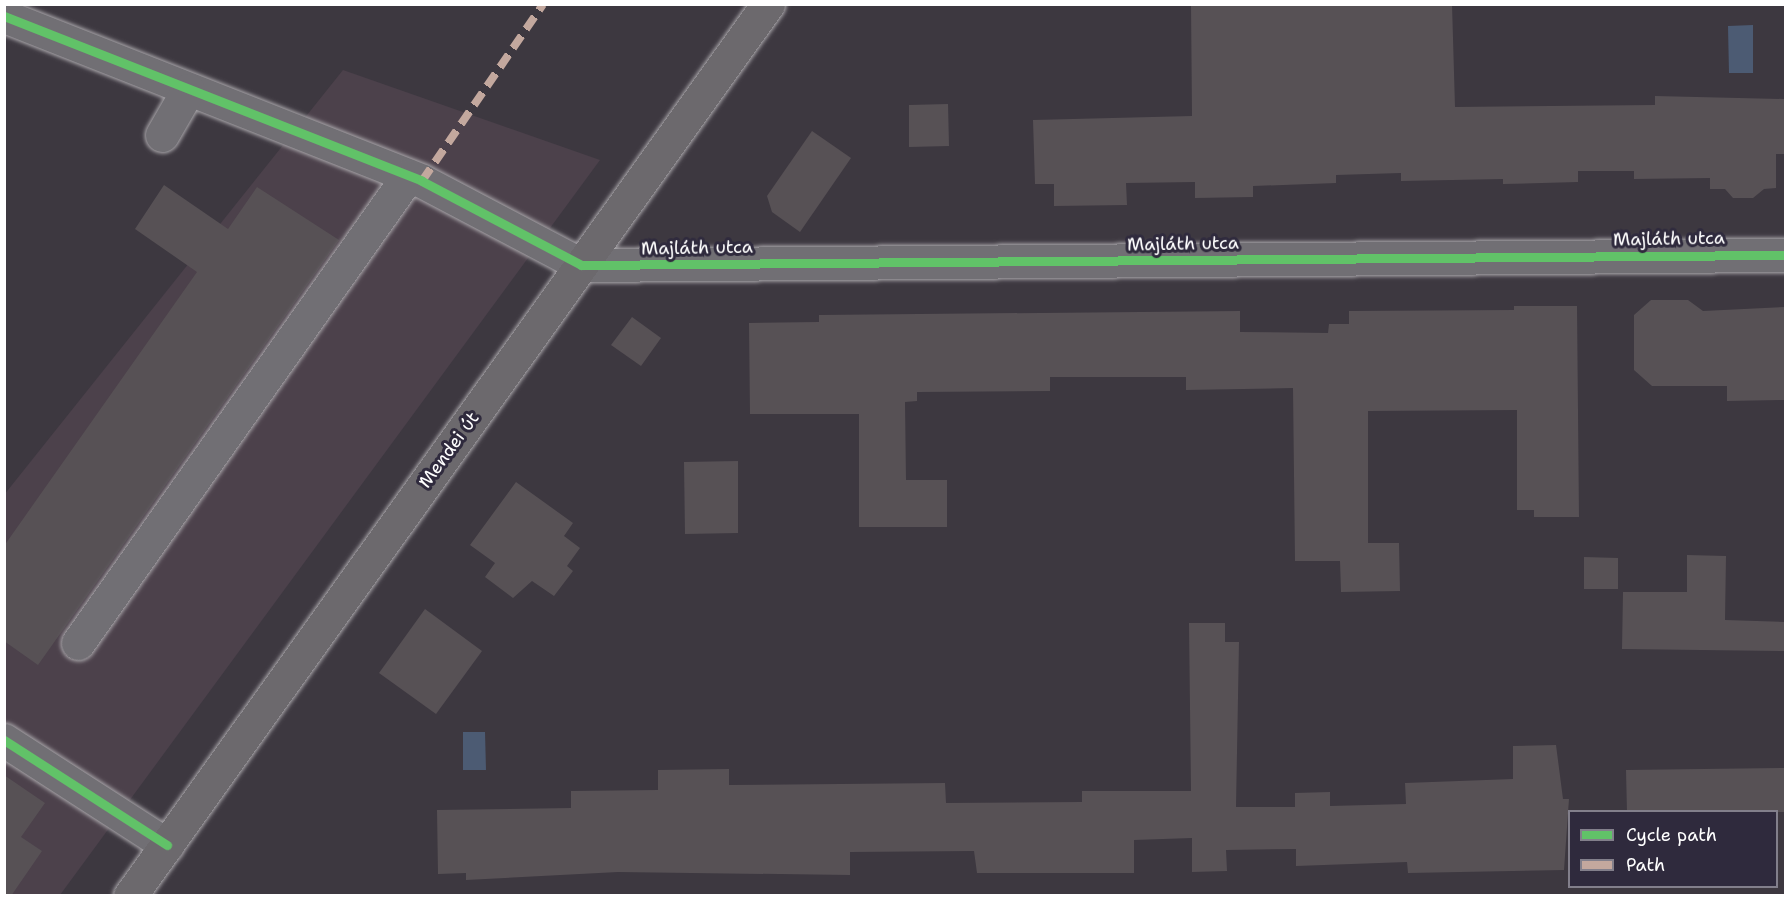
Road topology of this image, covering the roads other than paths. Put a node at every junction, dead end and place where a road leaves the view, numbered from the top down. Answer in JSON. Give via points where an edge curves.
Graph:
{"nodes":[{"id":1,"x":768,"y":4,"type":"edge"},
{"id":2,"x":4,"y":16,"type":"edge"},
{"id":3,"x":188,"y":90,"type":"junction"},
{"id":4,"x":162,"y":135,"type":"dead end"},
{"id":5,"x":408,"y":176,"type":"junction"},
{"id":6,"x":1785,"y":255,"type":"edge"},
{"id":7,"x":581,"y":265,"type":"junction"},
{"id":8,"x":78,"y":643,"type":"dead end"},
{"id":9,"x":4,"y":740,"type":"edge"},
{"id":10,"x":167,"y":845,"type":"junction"},
{"id":11,"x":130,"y":896,"type":"edge"}],
"edges":[{"from":1,"to":7,"type":"main road","name":"Mendei út"},
{"from":2,"to":3,"type":"street"},
{"from":3,"to":4,"type":"street"},
{"from":3,"to":5,"type":"street"},
{"from":5,"to":7,"type":"street"},
{"from":5,"to":8,"type":"street"},
{"from":6,"to":7,"type":"street","name":"Majláth utca"},
{"from":7,"to":10,"type":"main road","name":"Mendei út"},
{"from":9,"to":10,"type":"street"},
{"from":10,"to":11,"type":"main road","name":"Mendei út"}]}
